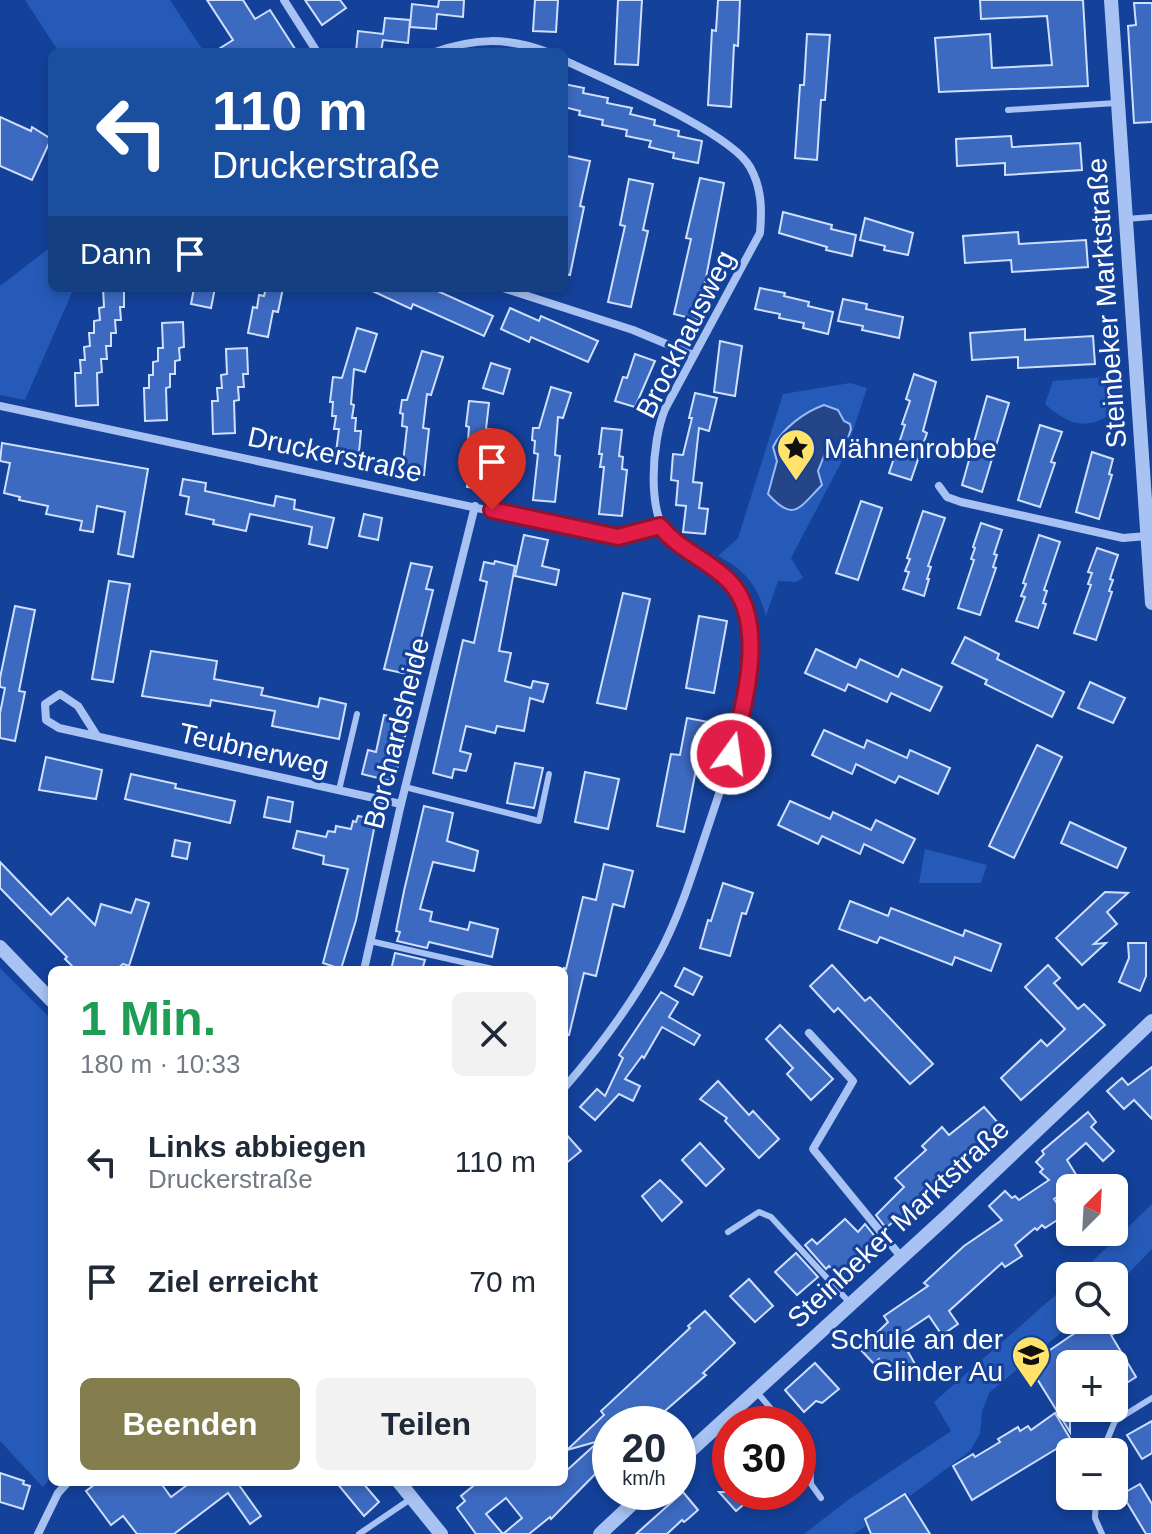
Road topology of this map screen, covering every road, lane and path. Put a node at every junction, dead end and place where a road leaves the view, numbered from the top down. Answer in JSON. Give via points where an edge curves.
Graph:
{"nodes":[{"id":1,"x":284,"y":0,"type":"edge"},
{"id":2,"x":1111,"y":0,"type":"edge"},
{"id":3,"x":314,"y":48,"type":"edge"},
{"id":4,"x":447,"y":48,"type":"edge"},
{"id":5,"x":534,"y":48,"type":"edge"},
{"id":6,"x":568,"y":62,"type":"edge"},
{"id":7,"x":1119,"y":103,"type":"junction"},
{"id":8,"x":1008,"y":110,"type":"dead end"},
{"id":9,"x":1152,"y":217,"type":"edge"},
{"id":10,"x":1126,"y":219,"type":"junction"},
{"id":11,"x":515,"y":292,"type":"edge"},
{"id":12,"x":693,"y":355,"type":"junction"},
{"id":13,"x":0,"y":406,"type":"edge"},
{"id":14,"x":939,"y":486,"type":"dead end"},
{"id":15,"x":475,"y":506,"type":"junction"},
{"id":16,"x":660,"y":526,"type":"junction"},
{"id":17,"x":1147,"y":536,"type":"junction"},
{"id":18,"x":1152,"y":603,"type":"edge"},
{"id":19,"x":357,"y":714,"type":"dead end"},
{"id":20,"x":97,"y":736,"type":"junction"},
{"id":21,"x":549,"y":774,"type":"dead end"},
{"id":22,"x":405,"y":787,"type":"junction"},
{"id":23,"x":339,"y":790,"type":"junction"},
{"id":24,"x":401,"y":804,"type":"junction"},
{"id":25,"x":370,"y":941,"type":"junction"},
{"id":26,"x":0,"y":947,"type":"edge"},
{"id":27,"x":365,"y":966,"type":"edge"},
{"id":28,"x":479,"y":966,"type":"edge"},
{"id":29,"x":48,"y":997,"type":"edge"},
{"id":30,"x":1152,"y":1021,"type":"edge"},
{"id":31,"x":809,"y":1033,"type":"dead end"},
{"id":32,"x":568,"y":1084,"type":"edge"},
{"id":33,"x":728,"y":1232,"type":"dead end"},
{"id":34,"x":902,"y":1258,"type":"junction"},
{"id":35,"x":851,"y":1305,"type":"junction"},
{"id":36,"x":755,"y":1390,"type":"junction"},
{"id":37,"x":1152,"y":1398,"type":"edge"},
{"id":38,"x":769,"y":1406,"type":"edge"},
{"id":39,"x":1108,"y":1438,"type":"edge"},
{"id":40,"x":696,"y":1445,"type":"edge"},
{"id":41,"x":64,"y":1486,"type":"edge"},
{"id":42,"x":402,"y":1486,"type":"edge"},
{"id":43,"x":816,"y":1491,"type":"edge"},
{"id":44,"x":412,"y":1498,"type":"junction"},
{"id":45,"x":821,"y":1498,"type":"dead end"},
{"id":46,"x":626,"y":1510,"type":"edge"},
{"id":47,"x":1095,"y":1510,"type":"edge"},
{"id":48,"x":38,"y":1534,"type":"edge"},
{"id":49,"x":359,"y":1534,"type":"edge"},
{"id":50,"x":441,"y":1534,"type":"edge"},
{"id":51,"x":600,"y":1534,"type":"edge"},
{"id":52,"x":1102,"y":1534,"type":"edge"}],
"edges":[{"from":1,"to":3,"type":"street"},
{"from":2,"to":7,"type":"street","name":"Steinbeker Marktstraße"},
{"from":4,"to":5,"type":"street","via":[[492,39]]},
{"from":6,"to":12,"type":"street","name":"Brockhausweg","via":[[712,132],[750,166],[762,206],[760,233]]},
{"from":7,"to":8,"type":"lane"},
{"from":7,"to":10,"type":"street","name":"Steinbeker Marktstraße"},
{"from":9,"to":10,"type":"lane"},
{"from":10,"to":17,"type":"street","name":"Steinbeker Marktstraße"},
{"from":11,"to":12,"type":"street"},
{"from":12,"to":16,"type":"street","name":"Brockhausweg","via":[[656,436],[653,480]]},
{"from":13,"to":15,"type":"street","name":"Druckerstraße"},
{"from":14,"to":17,"type":"street","via":[[947,497],[961,502],[1123,538]]},
{"from":15,"to":16,"type":"street","name":"Druckerstraße","via":[[608,536]]},
{"from":15,"to":22,"type":"street","name":"Borchardsheide"},
{"from":16,"to":32,"type":"street","via":[[673,542],[727,578],[745,603],[750,630],[746,688],[723,780],[675,922],[637,991]]},
{"from":17,"to":18,"type":"street","name":"Steinbeker Marktstraße"},
{"from":19,"to":23,"type":"lane"},
{"from":20,"to":20,"type":"street","name":"Teubnerweg","via":[[78,706],[60,694],[45,704],[46,720]]},
{"from":20,"to":23,"type":"street","name":"Teubnerweg"},
{"from":21,"to":22,"type":"lane","via":[[539,821]]},
{"from":22,"to":24,"type":"street","name":"Borchardsheide"},
{"from":23,"to":24,"type":"street","name":"Teubnerweg"},
{"from":24,"to":25,"type":"street","name":"Borchardsheide"},
{"from":25,"to":27,"type":"street","name":"Borchardsheide"},
{"from":25,"to":28,"type":"lane"},
{"from":26,"to":29,"type":"street"},
{"from":30,"to":34,"type":"street","name":"Steinbeker Marktstraße"},
{"from":31,"to":34,"type":"street","via":[[853,1081],[813,1149]]},
{"from":33,"to":35,"type":"lane","via":[[759,1212],[771,1217]]},
{"from":34,"to":35,"type":"street","name":"Steinbeker Marktstraße"},
{"from":35,"to":36,"type":"street","name":"Steinbeker Marktstraße"},
{"from":36,"to":38,"type":"lane"},
{"from":36,"to":40,"type":"street","name":"Steinbeker Marktstraße"},
{"from":37,"to":39,"type":"lane","via":[[1115,1421]]},
{"from":41,"to":48,"type":"street"},
{"from":42,"to":44,"type":"street"},
{"from":43,"to":45,"type":"lane"},
{"from":44,"to":49,"type":"lane"},
{"from":44,"to":50,"type":"street"},
{"from":46,"to":51,"type":"street"},
{"from":47,"to":52,"type":"lane"}]}
